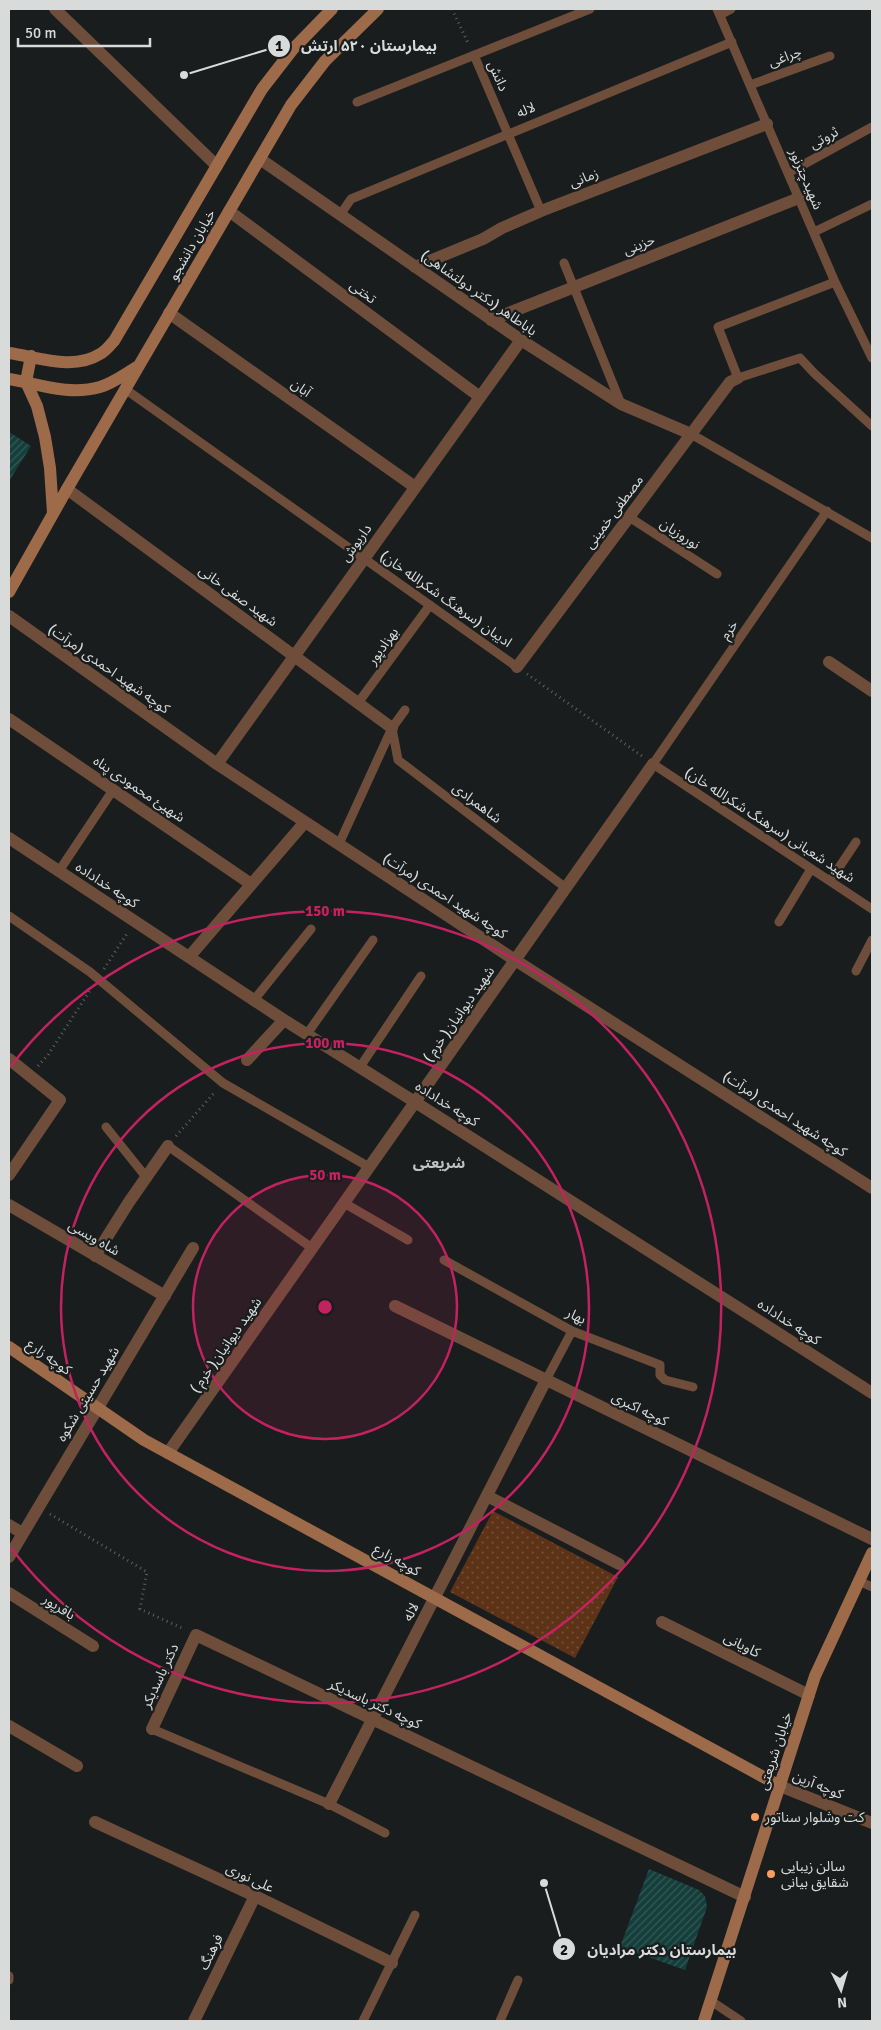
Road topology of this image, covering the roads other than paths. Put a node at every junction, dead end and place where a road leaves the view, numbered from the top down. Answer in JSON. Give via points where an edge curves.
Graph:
{"nodes":[{"id":1,"x":55,"y":9,"type":"edge"},
{"id":2,"x":332,"y":9,"type":"edge"},
{"id":3,"x":378,"y":9,"type":"edge"},
{"id":4,"x":590,"y":9,"type":"edge"},
{"id":5,"x":731,"y":9,"type":"edge"},
{"id":6,"x":719,"y":12,"type":"edge"},
{"id":7,"x":732,"y":42,"type":"junction"},
{"id":8,"x":474,"y":55,"type":"junction"},
{"id":9,"x":830,"y":56,"type":"dead end"},
{"id":10,"x":750,"y":85,"type":"junction"},
{"id":11,"x":357,"y":102,"type":"dead end"},
{"id":12,"x":767,"y":124,"type":"junction"},
{"id":13,"x":872,"y":127,"type":"edge"},
{"id":14,"x":509,"y":134,"type":"junction"},
{"id":15,"x":260,"y":159,"type":"junction"},
{"id":16,"x":218,"y":166,"type":"junction"},
{"id":17,"x":788,"y":173,"type":"junction"},
{"id":18,"x":799,"y":198,"type":"junction"},
{"id":19,"x":872,"y":204,"type":"edge"},
{"id":20,"x":229,"y":211,"type":"junction"},
{"id":21,"x":541,"y":211,"type":"junction"},
{"id":22,"x":340,"y":215,"type":"junction"},
{"id":23,"x":814,"y":232,"type":"junction"},
{"id":24,"x":564,"y":263,"type":"dead end"},
{"id":25,"x":415,"y":267,"type":"junction"},
{"id":26,"x":834,"y":282,"type":"junction"},
{"id":27,"x":573,"y":287,"type":"junction"},
{"id":28,"x":169,"y":313,"type":"junction"},
{"id":29,"x":491,"y":320,"type":"junction"},
{"id":30,"x":521,"y":340,"type":"junction"},
{"id":31,"x":9,"y":353,"type":"edge"},
{"id":32,"x":31,"y":356,"type":"junction"},
{"id":33,"x":872,"y":358,"type":"edge"},
{"id":34,"x":138,"y":367,"type":"junction"},
{"id":35,"x":738,"y":378,"type":"junction"},
{"id":36,"x":9,"y":379,"type":"edge"},
{"id":37,"x":26,"y":382,"type":"junction"},
{"id":38,"x":126,"y":389,"type":"junction"},
{"id":39,"x":480,"y":397,"type":"junction"},
{"id":40,"x":621,"y":404,"type":"junction"},
{"id":41,"x":872,"y":426,"type":"edge"},
{"id":42,"x":691,"y":434,"type":"junction"},
{"id":43,"x":415,"y":487,"type":"junction"},
{"id":44,"x":67,"y":489,"type":"junction"},
{"id":45,"x":828,"y":511,"type":"junction"},
{"id":46,"x":53,"y":513,"type":"junction"},
{"id":47,"x":629,"y":517,"type":"junction"},
{"id":48,"x":872,"y":538,"type":"edge"},
{"id":49,"x":364,"y":558,"type":"junction"},
{"id":50,"x":717,"y":574,"type":"dead end"},
{"id":51,"x":9,"y":592,"type":"edge"},
{"id":52,"x":430,"y":605,"type":"junction"},
{"id":53,"x":9,"y":616,"type":"edge"},
{"id":54,"x":294,"y":656,"type":"junction"},
{"id":55,"x":829,"y":662,"type":"dead end"},
{"id":56,"x":517,"y":667,"type":"joint"},
{"id":57,"x":872,"y":691,"type":"edge"},
{"id":58,"x":358,"y":703,"type":"junction"},
{"id":59,"x":405,"y":710,"type":"dead end"},
{"id":60,"x":9,"y":719,"type":"edge"},
{"id":61,"x":392,"y":728,"type":"junction"},
{"id":62,"x":217,"y":764,"type":"junction"},
{"id":63,"x":653,"y":764,"type":"junction"},
{"id":64,"x":113,"y":790,"type":"junction"},
{"id":65,"x":305,"y":822,"type":"junction"},
{"id":66,"x":9,"y":838,"type":"edge"},
{"id":67,"x":856,"y":842,"type":"dead end"},
{"id":68,"x":339,"y":844,"type":"junction"},
{"id":69,"x":811,"y":869,"type":"junction"},
{"id":70,"x":59,"y":871,"type":"junction"},
{"id":71,"x":830,"y":881,"type":"junction"},
{"id":72,"x":252,"y":884,"type":"junction"},
{"id":73,"x":566,"y":888,"type":"junction"},
{"id":74,"x":872,"y":909,"type":"edge"},
{"id":75,"x":9,"y":916,"type":"edge"},
{"id":76,"x":780,"y":922,"type":"dead end"},
{"id":77,"x":311,"y":929,"type":"dead end"},
{"id":78,"x":373,"y":940,"type":"dead end"},
{"id":79,"x":872,"y":940,"type":"edge"},
{"id":80,"x":189,"y":957,"type":"junction"},
{"id":81,"x":515,"y":960,"type":"junction"},
{"id":82,"x":856,"y":971,"type":"dead end"},
{"id":83,"x":421,"y":976,"type":"dead end"},
{"id":84,"x":254,"y":1000,"type":"junction"},
{"id":85,"x":284,"y":1020,"type":"junction"},
{"id":86,"x":307,"y":1034,"type":"junction"},
{"id":87,"x":9,"y":1059,"type":"edge"},
{"id":88,"x":247,"y":1060,"type":"dead end"},
{"id":89,"x":360,"y":1067,"type":"junction"},
{"id":90,"x":416,"y":1102,"type":"junction"},
{"id":91,"x":106,"y":1127,"type":"dead end"},
{"id":92,"x":168,"y":1146,"type":"joint"},
{"id":93,"x":369,"y":1168,"type":"junction"},
{"id":94,"x":9,"y":1175,"type":"edge"},
{"id":95,"x":146,"y":1177,"type":"junction"},
{"id":96,"x":872,"y":1188,"type":"edge"},
{"id":97,"x":344,"y":1204,"type":"junction"},
{"id":98,"x":9,"y":1205,"type":"edge"},
{"id":99,"x":408,"y":1240,"type":"dead end"},
{"id":100,"x":193,"y":1248,"type":"dead end"},
{"id":101,"x":312,"y":1248,"type":"junction"},
{"id":102,"x":95,"y":1256,"type":"junction"},
{"id":103,"x":444,"y":1260,"type":"dead end"},
{"id":104,"x":165,"y":1296,"type":"junction"},
{"id":105,"x":395,"y":1306,"type":"dead end"},
{"id":106,"x":572,"y":1331,"type":"junction"},
{"id":107,"x":9,"y":1347,"type":"edge"},
{"id":108,"x":546,"y":1380,"type":"junction"},
{"id":109,"x":693,"y":1388,"type":"dead end"},
{"id":110,"x":872,"y":1393,"type":"edge"},
{"id":111,"x":97,"y":1408,"type":"junction"},
{"id":112,"x":168,"y":1453,"type":"junction"},
{"id":113,"x":487,"y":1496,"type":"junction"},
{"id":114,"x":9,"y":1525,"type":"edge"},
{"id":115,"x":22,"y":1534,"type":"junction"},
{"id":116,"x":872,"y":1539,"type":"edge"},
{"id":117,"x":872,"y":1553,"type":"edge"},
{"id":118,"x":9,"y":1556,"type":"edge"},
{"id":119,"x":619,"y":1564,"type":"dead end"},
{"id":120,"x":859,"y":1581,"type":"junction"},
{"id":121,"x":872,"y":1587,"type":"edge"},
{"id":122,"x":9,"y":1593,"type":"edge"},
{"id":123,"x":435,"y":1598,"type":"junction"},
{"id":124,"x":662,"y":1622,"type":"dead end"},
{"id":125,"x":196,"y":1635,"type":"joint"},
{"id":126,"x":93,"y":1646,"type":"dead end"},
{"id":127,"x":809,"y":1695,"type":"junction"},
{"id":128,"x":372,"y":1719,"type":"junction"},
{"id":129,"x":9,"y":1726,"type":"edge"},
{"id":130,"x":152,"y":1729,"type":"joint"},
{"id":131,"x":77,"y":1766,"type":"dead end"},
{"id":132,"x":780,"y":1786,"type":"junction"},
{"id":133,"x":329,"y":1804,"type":"junction"},
{"id":134,"x":95,"y":1822,"type":"dead end"},
{"id":135,"x":872,"y":1823,"type":"edge"},
{"id":136,"x":385,"y":1833,"type":"dead end"},
{"id":137,"x":255,"y":1896,"type":"junction"},
{"id":138,"x":745,"y":1897,"type":"junction"},
{"id":139,"x":415,"y":1915,"type":"dead end"},
{"id":140,"x":392,"y":1963,"type":"junction"},
{"id":141,"x":518,"y":1980,"type":"dead end"},
{"id":142,"x":711,"y":2001,"type":"junction"},
{"id":143,"x":194,"y":2021,"type":"edge"},
{"id":144,"x":364,"y":2021,"type":"edge"},
{"id":145,"x":500,"y":2021,"type":"edge"},
{"id":146,"x":704,"y":2021,"type":"edge"},
{"id":147,"x":741,"y":2021,"type":"edge"}],
"edges":[{"from":1,"to":16,"type":"street"},
{"from":2,"to":16,"type":"main road","name":"خیابان دانشجو","via":[[293,49],[262,89]]},
{"from":3,"to":15,"type":"main road","name":"خیابان دانشجو","via":[[325,61],[291,105]]},
{"from":4,"to":8,"type":"lane"},
{"from":5,"to":6,"type":"lane"},
{"from":6,"to":7,"type":"lane","name":"شهیدچترنور"},
{"from":7,"to":10,"type":"lane","name":"شهیدچترنور"},
{"from":7,"to":14,"type":"lane","name":"لاله"},
{"from":8,"to":11,"type":"lane"},
{"from":8,"to":14,"type":"lane","name":"دانش"},
{"from":9,"to":10,"type":"lane","name":"چراغی"},
{"from":10,"to":12,"type":"lane","name":"شهیدچترنور"},
{"from":12,"to":17,"type":"lane","name":"شهیدچترنور"},
{"from":12,"to":21,"type":"street","name":"زمانی"},
{"from":13,"to":17,"type":"lane","name":"ثروتی"},
{"from":14,"to":21,"type":"lane","name":"دانش"},
{"from":14,"to":22,"type":"lane","name":"لاله","via":[[351,199]]},
{"from":15,"to":20,"type":"main road","name":"خیابان دانشجو"},
{"from":15,"to":22,"type":"street","name":"باباطاهر (دکتر دولتشاهی)"},
{"from":16,"to":32,"type":"main road","name":"خیابان دانشجو","via":[[114,341],[102,354],[77,363]]},
{"from":17,"to":18,"type":"lane","name":"شهیدچترنور"},
{"from":18,"to":23,"type":"lane","name":"شهیدچترنور"},
{"from":18,"to":27,"type":"street","name":"حزینی"},
{"from":19,"to":23,"type":"lane"},
{"from":20,"to":28,"type":"main road","name":"خیابان دانشجو"},
{"from":20,"to":39,"type":"street","name":"تختی"},
{"from":21,"to":25,"type":"street","name":"زمانی"},
{"from":22,"to":25,"type":"street","name":"باباطاهر (دکتر دولتشاهی)"},
{"from":23,"to":26,"type":"lane","name":"شهیدچترنور"},
{"from":24,"to":27,"type":"lane"},
{"from":25,"to":29,"type":"street","name":"باباطاهر (دکتر دولتشاهی)"},
{"from":26,"to":33,"type":"lane","name":"شهیدچترنور"},
{"from":26,"to":35,"type":"lane","via":[[718,327]]},
{"from":27,"to":29,"type":"street","name":"حزینی"},
{"from":27,"to":40,"type":"lane"},
{"from":28,"to":34,"type":"main road","name":"خیابان دانشجو"},
{"from":28,"to":43,"type":"street","name":"آبان"},
{"from":29,"to":30,"type":"street","name":"باباطاهر (دکتر دولتشاهی)"},
{"from":30,"to":39,"type":"street","name":"داریوش"},
{"from":30,"to":40,"type":"street","name":"باباطاهر (دکتر دولتشاهی)"},
{"from":31,"to":32,"type":"main road","name":"خیابان دانشجو"},
{"from":32,"to":37,"type":"main road"},
{"from":34,"to":37,"type":"main road","via":[[100,387],[82,390]]},
{"from":34,"to":38,"type":"main road","name":"خیابان دانشجو"},
{"from":35,"to":41,"type":"lane","via":[[800,358]]},
{"from":35,"to":42,"type":"street","name":"مصطفی خمینی","via":[[730,382]]},
{"from":36,"to":37,"type":"main road"},
{"from":37,"to":46,"type":"main road","via":[[37,406],[45,437]]},
{"from":38,"to":44,"type":"main road","name":"خیابان دانشجو"},
{"from":38,"to":49,"type":"lane","name":"ادیبان (سرهنگ شکرالله خان)"},
{"from":39,"to":43,"type":"street","name":"داریوش"},
{"from":40,"to":42,"type":"street","name":"باباطاهر (دکتر دولتشاهی)"},
{"from":42,"to":45,"type":"lane"},
{"from":42,"to":47,"type":"street","name":"مصطفی خمینی"},
{"from":43,"to":49,"type":"street","name":"داریوش"},
{"from":44,"to":46,"type":"main road","name":"خیابان دانشجو"},
{"from":44,"to":54,"type":"street","name":"شهید صفی خانی"},
{"from":45,"to":48,"type":"lane"},
{"from":45,"to":63,"type":"lane","name":"خرم"},
{"from":46,"to":51,"type":"main road","name":"خیابان دانشجو"},
{"from":47,"to":50,"type":"lane","name":"نوروزیان"},
{"from":47,"to":56,"type":"street","name":"مصطفی خمینی"},
{"from":49,"to":52,"type":"lane","name":"ادیبان (سرهنگ شکرالله خان)"},
{"from":49,"to":54,"type":"street","name":"داریوش"},
{"from":52,"to":56,"type":"lane","name":"ادیبان (سرهنگ شکرالله خان)"},
{"from":52,"to":58,"type":"lane","name":"بهزادپور"},
{"from":53,"to":62,"type":"street","name":"کوچه شهید احمدی (مرآت)"},
{"from":54,"to":58,"type":"street","name":"شهید صفی خانی"},
{"from":54,"to":62,"type":"street","name":"داریوش"},
{"from":55,"to":57,"type":"street"},
{"from":58,"to":61,"type":"street","name":"شهید صفی خانی"},
{"from":59,"to":61,"type":"lane"},
{"from":60,"to":64,"type":"street","name":"شهیئ محمودی پناه"},
{"from":61,"to":68,"type":"lane"},
{"from":61,"to":73,"type":"lane","name":"شاهمرادی","via":[[398,760]]},
{"from":62,"to":65,"type":"street","name":"کوچه شهید احمدی (مرآت)"},
{"from":63,"to":69,"type":"lane","name":"شهید شعبانی (سرهنگ شکرالله خان)"},
{"from":63,"to":73,"type":"street","name":"شهید دیوانیان( خرم )"},
{"from":64,"to":70,"type":"lane"},
{"from":64,"to":72,"type":"street","name":"شهیئ محمودی پناه"},
{"from":65,"to":68,"type":"street","name":"کوچه شهید احمدی (مرآت)"},
{"from":65,"to":72,"type":"street"},
{"from":66,"to":70,"type":"street","name":"کوچه خداداده"},
{"from":67,"to":71,"type":"lane"},
{"from":68,"to":81,"type":"street","name":"کوچه شهید احمدی (مرآت)"},
{"from":69,"to":71,"type":"lane","name":"شهید شعبانی (سرهنگ شکرالله خان)"},
{"from":69,"to":76,"type":"lane"},
{"from":70,"to":80,"type":"street","name":"کوچه خداداده"},
{"from":71,"to":74,"type":"lane","name":"شهید شعبانی (سرهنگ شکرالله خان)"},
{"from":72,"to":80,"type":"street"},
{"from":73,"to":81,"type":"street","name":"شهید دیوانیان( خرم )"},
{"from":75,"to":93,"type":"lane","via":[[98,978],[223,1083]]},
{"from":77,"to":84,"type":"lane"},
{"from":78,"to":86,"type":"lane"},
{"from":79,"to":82,"type":"lane"},
{"from":80,"to":84,"type":"street","name":"کوچه خداداده"},
{"from":81,"to":90,"type":"street","name":"شهید دیوانیان( خرم )"},
{"from":81,"to":96,"type":"street","name":"کوچه شهید احمدی (مرآت)"},
{"from":83,"to":89,"type":"lane"},
{"from":84,"to":85,"type":"street","name":"کوچه خداداده"},
{"from":85,"to":86,"type":"street","name":"کوچه خداداده"},
{"from":85,"to":88,"type":"street"},
{"from":86,"to":89,"type":"street","name":"کوچه خداداده"},
{"from":87,"to":94,"type":"street","via":[[60,1100]]},
{"from":89,"to":90,"type":"street","name":"کوچه خداداده"},
{"from":90,"to":93,"type":"street","name":"شهید دیوانیان( خرم )"},
{"from":90,"to":110,"type":"street","name":"کوچه خداداده"},
{"from":91,"to":95,"type":"lane"},
{"from":92,"to":95,"type":"street"},
{"from":92,"to":101,"type":"lane"},
{"from":93,"to":97,"type":"street","name":"شهید دیوانیان( خرم )"},
{"from":95,"to":102,"type":"street"},
{"from":97,"to":99,"type":"lane"},
{"from":97,"to":101,"type":"street","name":"شهید دیوانیان( خرم )"},
{"from":98,"to":102,"type":"street","name":"شاه ویسی"},
{"from":100,"to":104,"type":"street","name":"شهید حسینی شکوه"},
{"from":101,"to":112,"type":"street","name":"شهید دیوانیان( خرم )"},
{"from":102,"to":104,"type":"street","name":"شاه ویسی"},
{"from":103,"to":106,"type":"lane","name":"بهار"},
{"from":104,"to":111,"type":"street","name":"شهید حسینی شکوه"},
{"from":105,"to":108,"type":"street","name":"کوچه اکبری"},
{"from":106,"to":108,"type":"lane"},
{"from":106,"to":109,"type":"lane","name":"بهار","via":[[660,1365],[660,1375],[665,1380]]},
{"from":107,"to":111,"type":"main road","name":"کوچه زارع"},
{"from":108,"to":113,"type":"street","name":"لاله"},
{"from":108,"to":116,"type":"street","name":"کوچه اکبری"},
{"from":111,"to":112,"type":"main road","name":"کوچه زارع"},
{"from":111,"to":115,"type":"street","name":"شهید حسینی شکوه"},
{"from":112,"to":123,"type":"main road","name":"کوچه زارع"},
{"from":113,"to":119,"type":"street"},
{"from":113,"to":123,"type":"street","name":"لاله"},
{"from":114,"to":115,"type":"street"},
{"from":115,"to":118,"type":"street","name":"شهید حسینی شکوه"},
{"from":117,"to":120,"type":"main road","name":"خیابان شریعتی"},
{"from":120,"to":121,"type":"lane"},
{"from":120,"to":127,"type":"main road","name":"خیابان شریعتی"},
{"from":122,"to":126,"type":"street","name":"باقرپور"},
{"from":123,"to":128,"type":"street","name":"لاله"},
{"from":123,"to":132,"type":"main road","name":"کوچه زارع"},
{"from":124,"to":127,"type":"street","name":"کاویانی"},
{"from":125,"to":128,"type":"street","name":"کوچه دکتر باسدیکر"},
{"from":125,"to":130,"type":"street","name":"دکتر باسدیکر"},
{"from":127,"to":132,"type":"main road","name":"خیابان شریعتی"},
{"from":128,"to":133,"type":"street","name":"لاله"},
{"from":128,"to":138,"type":"street","name":"کوچه دکتر باسدیکر"},
{"from":129,"to":131,"type":"street"},
{"from":130,"to":133,"type":"lane"},
{"from":132,"to":135,"type":"street","name":"کوچه آرین"},
{"from":132,"to":138,"type":"main road","name":"خیابان شریعتی"},
{"from":133,"to":136,"type":"lane"},
{"from":134,"to":137,"type":"street","name":"علی نوری"},
{"from":137,"to":140,"type":"street","name":"علی نوری"},
{"from":137,"to":143,"type":"street","name":"فرهنگ"},
{"from":138,"to":142,"type":"main road","name":"خیابان شریعتی"},
{"from":139,"to":140,"type":"lane"},
{"from":140,"to":144,"type":"lane"},
{"from":141,"to":145,"type":"lane"},
{"from":142,"to":146,"type":"main road","name":"خیابان شریعتی"},
{"from":142,"to":147,"type":"lane"}]}
